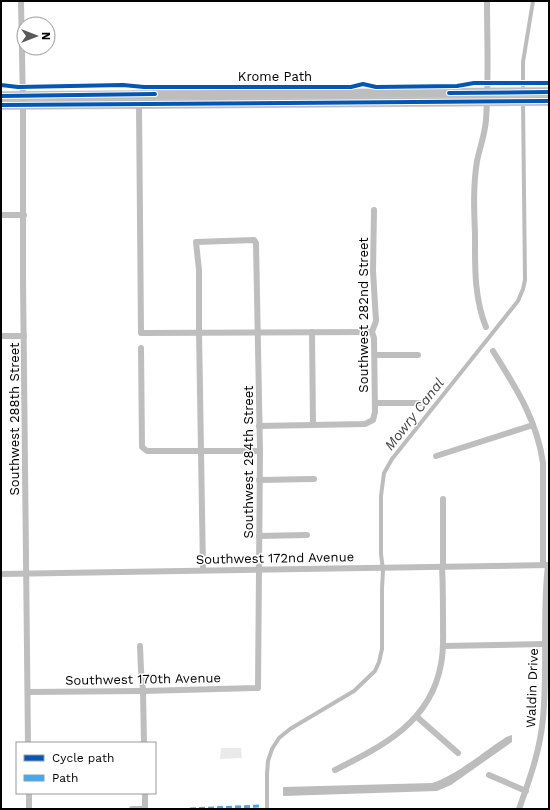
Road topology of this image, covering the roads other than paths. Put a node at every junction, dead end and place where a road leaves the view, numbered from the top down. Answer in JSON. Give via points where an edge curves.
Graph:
{"nodes":[{"id":1,"x":21,"y":1,"type":"edge"},
{"id":2,"x":487,"y":1,"type":"edge"},
{"id":3,"x":549,"y":92,"type":"edge"},
{"id":4,"x":378,"y":93,"type":"junction"},
{"id":5,"x":23,"y":95,"type":"junction"},
{"id":6,"x":1,"y":96,"type":"edge"},
{"id":7,"x":487,"y":97,"type":"junction"},
{"id":8,"x":523,"y":97,"type":"junction"},
{"id":9,"x":549,"y":101,"type":"edge"},
{"id":10,"x":365,"y":102,"type":"junction"},
{"id":11,"x":139,"y":104,"type":"junction"},
{"id":12,"x":1,"y":105,"type":"edge"},
{"id":13,"x":23,"y":105,"type":"junction"},
{"id":14,"x":374,"y":210,"type":"dead end"},
{"id":15,"x":1,"y":215,"type":"edge"},
{"id":16,"x":24,"y":215,"type":"junction"},
{"id":17,"x":486,"y":327,"type":"dead end"},
{"id":18,"x":199,"y":332,"type":"junction"},
{"id":19,"x":312,"y":332,"type":"junction"},
{"id":20,"x":372,"y":332,"type":"junction"},
{"id":21,"x":258,"y":333,"type":"junction"},
{"id":22,"x":1,"y":336,"type":"edge"},
{"id":23,"x":24,"y":336,"type":"junction"},
{"id":24,"x":141,"y":348,"type":"dead end"},
{"id":25,"x":494,"y":351,"type":"dead end"},
{"id":26,"x":418,"y":354,"type":"dead end"},
{"id":27,"x":375,"y":355,"type":"junction"},
{"id":28,"x":375,"y":403,"type":"junction"},
{"id":29,"x":420,"y":403,"type":"dead end"},
{"id":30,"x":533,"y":424,"type":"junction"},
{"id":31,"x":313,"y":425,"type":"junction"},
{"id":32,"x":259,"y":426,"type":"junction"},
{"id":33,"x":201,"y":450,"type":"junction"},
{"id":34,"x":260,"y":451,"type":"junction"},
{"id":35,"x":436,"y":456,"type":"dead end"},
{"id":36,"x":546,"y":463,"type":"edge"},
{"id":37,"x":314,"y":479,"type":"dead end"},
{"id":38,"x":259,"y":480,"type":"junction"},
{"id":39,"x":443,"y":499,"type":"dead end"},
{"id":40,"x":307,"y":535,"type":"dead end"},
{"id":41,"x":259,"y":536,"type":"junction"},
{"id":42,"x":547,"y":565,"type":"edge"},
{"id":43,"x":443,"y":566,"type":"junction"},
{"id":44,"x":259,"y":569,"type":"junction"},
{"id":45,"x":203,"y":570,"type":"junction"},
{"id":46,"x":1,"y":574,"type":"edge"},
{"id":47,"x":26,"y":574,"type":"junction"},
{"id":48,"x":545,"y":644,"type":"junction"},
{"id":49,"x":140,"y":646,"type":"dead end"},
{"id":50,"x":443,"y":646,"type":"junction"},
{"id":51,"x":258,"y":688,"type":"joint"},
{"id":52,"x":143,"y":691,"type":"junction"},
{"id":53,"x":28,"y":692,"type":"junction"},
{"id":54,"x":417,"y":717,"type":"junction"},
{"id":55,"x":28,"y":742,"type":"edge"},
{"id":56,"x":144,"y":742,"type":"edge"},
{"id":57,"x":458,"y":753,"type":"dead end"},
{"id":58,"x":335,"y":770,"type":"dead end"},
{"id":59,"x":489,"y":775,"type":"dead end"},
{"id":60,"x":526,"y":791,"type":"junction"},
{"id":61,"x":29,"y":794,"type":"edge"},
{"id":62,"x":146,"y":794,"type":"edge"},
{"id":63,"x":29,"y":809,"type":"edge"},
{"id":64,"x":132,"y":809,"type":"edge"},
{"id":65,"x":143,"y":809,"type":"edge"},
{"id":66,"x":520,"y":809,"type":"edge"}],
"edges":[{"from":1,"to":5,"type":"street","name":"Southwest 288th Street"},
{"from":2,"to":7,"type":"street"},
{"from":3,"to":8,"type":"highway"},
{"from":4,"to":5,"type":"highway"},
{"from":4,"to":7,"type":"highway"},
{"from":4,"to":10,"type":"highway"},
{"from":5,"to":6,"type":"highway"},
{"from":5,"to":13,"type":"street","name":"Southwest 288th Street"},
{"from":7,"to":8,"type":"highway"},
{"from":7,"to":10,"type":"highway"},
{"from":7,"to":17,"type":"street","via":[[486,122],[477,160],[474,196],[475,277]]},
{"from":8,"to":9,"type":"highway"},
{"from":10,"to":11,"type":"highway"},
{"from":11,"to":13,"type":"highway"},
{"from":11,"to":18,"type":"street","via":[[141,333]]},
{"from":12,"to":13,"type":"highway"},
{"from":13,"to":16,"type":"street","name":"Southwest 288th Street"},
{"from":14,"to":20,"type":"street","name":"Southwest 282nd Street","via":[[376,321]]},
{"from":15,"to":16,"type":"street"},
{"from":16,"to":23,"type":"street","name":"Southwest 288th Street"},
{"from":18,"to":21,"type":"street"},
{"from":18,"to":21,"type":"street","name":"Southwest 284th Street","via":[[199,270],[196,242],[254,240]]},
{"from":18,"to":33,"type":"street"},
{"from":19,"to":20,"type":"street"},
{"from":19,"to":21,"type":"street"},
{"from":19,"to":31,"type":"street"},
{"from":20,"to":27,"type":"street","name":"Southwest 282nd Street"},
{"from":21,"to":32,"type":"street","name":"Southwest 284th Street"},
{"from":22,"to":23,"type":"street"},
{"from":23,"to":47,"type":"street","name":"Southwest 288th Street"},
{"from":24,"to":33,"type":"street","via":[[142,447],[147,451]]},
{"from":25,"to":30,"type":"street","name":"Waldin Drive","via":[[524,402]]},
{"from":26,"to":27,"type":"street"},
{"from":27,"to":28,"type":"street","name":"Southwest 282nd Street"},
{"from":28,"to":29,"type":"street"},
{"from":28,"to":31,"type":"street","name":"Southwest 282nd Street","via":[[373,420],[365,424]]},
{"from":30,"to":35,"type":"street"},
{"from":30,"to":36,"type":"street","name":"Waldin Drive"},
{"from":31,"to":32,"type":"street"},
{"from":32,"to":34,"type":"street","name":"Southwest 284th Street"},
{"from":33,"to":34,"type":"street"},
{"from":33,"to":45,"type":"street"},
{"from":34,"to":38,"type":"street","name":"Southwest 284th Street"},
{"from":36,"to":42,"type":"street","name":"Waldin Drive"},
{"from":37,"to":38,"type":"street"},
{"from":38,"to":41,"type":"street","name":"Southwest 284th Street"},
{"from":39,"to":43,"type":"street"},
{"from":40,"to":41,"type":"street"},
{"from":41,"to":44,"type":"street","name":"Southwest 284th Street"},
{"from":42,"to":43,"type":"street","name":"Southwest 172nd Avenue"},
{"from":42,"to":48,"type":"street","name":"Waldin Drive"},
{"from":43,"to":44,"type":"street","name":"Southwest 172nd Avenue"},
{"from":43,"to":50,"type":"street"},
{"from":44,"to":45,"type":"street","name":"Southwest 172nd Avenue"},
{"from":44,"to":51,"type":"street","name":"Southwest 284th Street"},
{"from":45,"to":47,"type":"street","name":"Southwest 172nd Avenue"},
{"from":46,"to":47,"type":"street","name":"Southwest 172nd Avenue"},
{"from":47,"to":53,"type":"street","name":"Southwest 288th Street"},
{"from":48,"to":50,"type":"street"},
{"from":48,"to":60,"type":"street","name":"Waldin Drive","via":[[546,676],[541,735],[532,777]]},
{"from":49,"to":52,"type":"street"},
{"from":50,"to":54,"type":"street","via":[[436,684]]},
{"from":51,"to":52,"type":"street","name":"Southwest 170th Avenue"},
{"from":52,"to":53,"type":"street","name":"Southwest 170th Avenue"},
{"from":52,"to":56,"type":"street"},
{"from":53,"to":55,"type":"street","name":"Southwest 288th Street"},
{"from":54,"to":57,"type":"street"},
{"from":54,"to":58,"type":"street","via":[[394,737]]},
{"from":59,"to":60,"type":"street"},
{"from":60,"to":66,"type":"street","name":"Waldin Drive"},
{"from":61,"to":63,"type":"street"},
{"from":62,"to":65,"type":"street"},
{"from":64,"to":65,"type":"street"}]}
